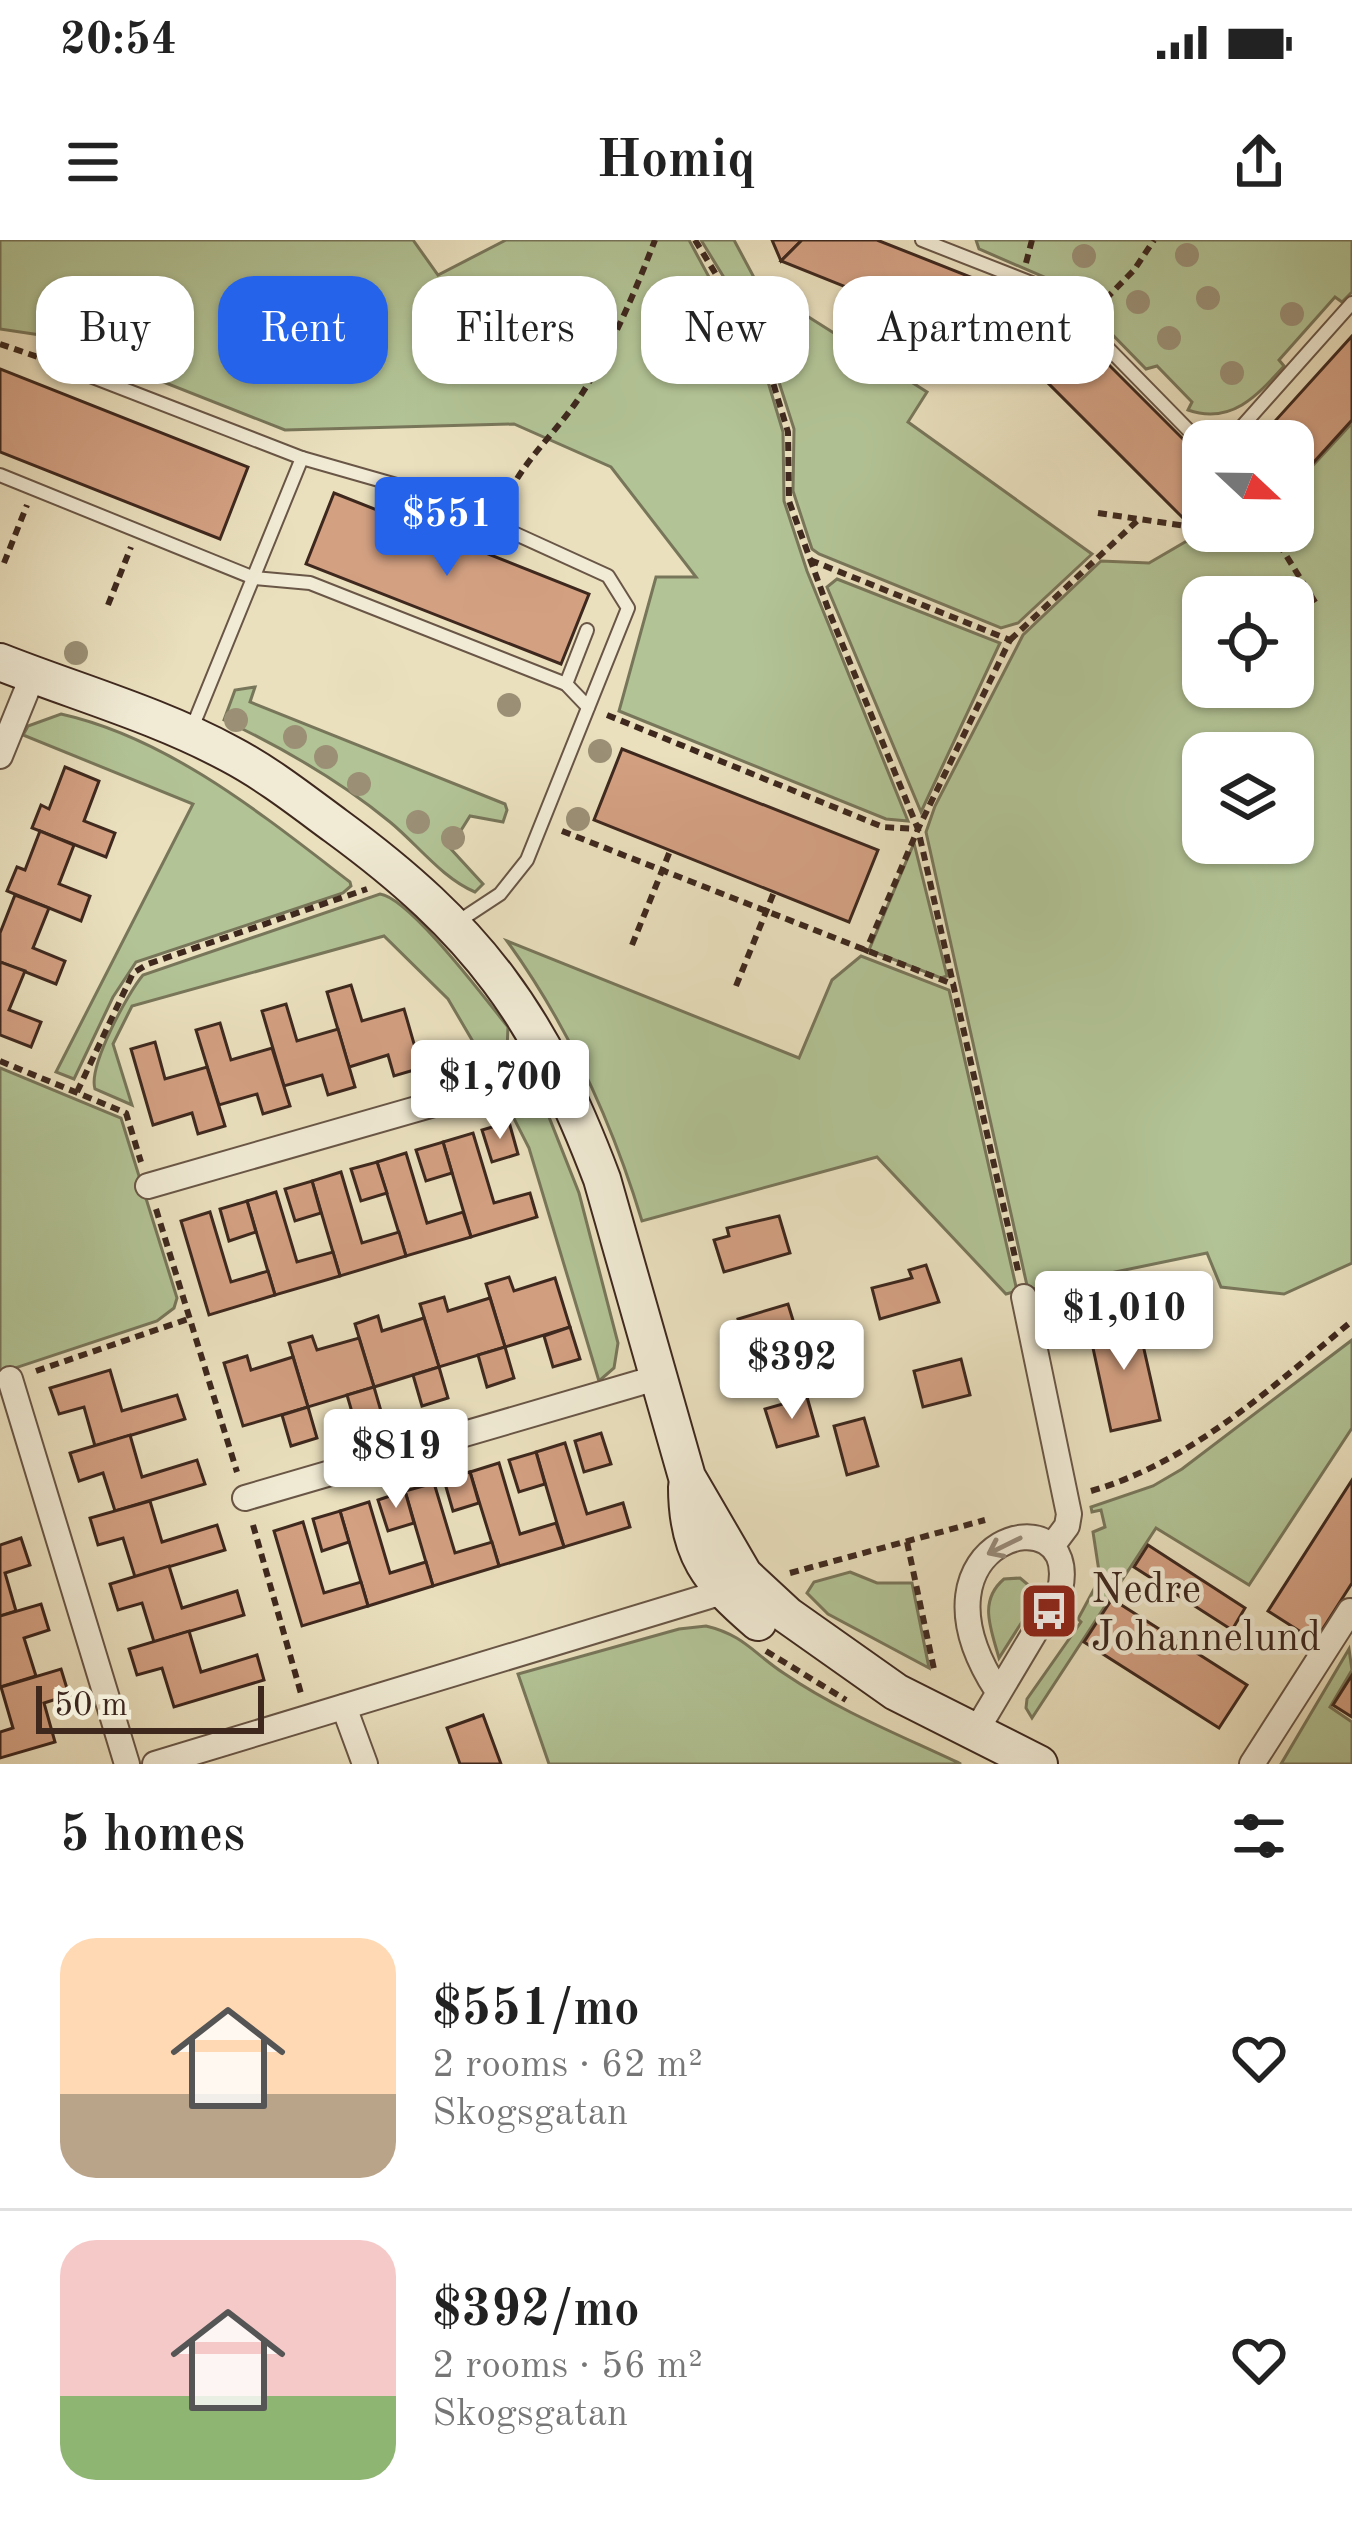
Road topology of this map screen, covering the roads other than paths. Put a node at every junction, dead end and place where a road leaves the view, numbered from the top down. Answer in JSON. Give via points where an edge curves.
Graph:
{"nodes":[{"id":1,"x":922,"y":240,"type":"edge"},
{"id":2,"x":1352,"y":303,"type":"edge"},
{"id":3,"x":111,"y":384,"type":"edge"},
{"id":4,"x":1248,"y":420,"type":"edge"},
{"id":5,"x":1182,"y":423,"type":"edge"},
{"id":6,"x":302,"y":458,"type":"junction"},
{"id":7,"x":0,"y":475,"type":"edge"},
{"id":8,"x":254,"y":578,"type":"junction"},
{"id":9,"x":587,"y":631,"type":"dead end"},
{"id":10,"x":16,"y":668,"type":"edge"},
{"id":11,"x":566,"y":684,"type":"junction"},
{"id":12,"x":588,"y":707,"type":"junction"},
{"id":13,"x":190,"y":734,"type":"junction"},
{"id":14,"x":0,"y":756,"type":"edge"},
{"id":15,"x":454,"y":924,"type":"junction"},
{"id":16,"x":556,"y":1069,"type":"junction"},
{"id":17,"x":148,"y":1186,"type":"road end"},
{"id":18,"x":1024,"y":1297,"type":"road end"},
{"id":19,"x":656,"y":1378,"type":"junction"},
{"id":20,"x":10,"y":1379,"type":"road end"},
{"id":21,"x":245,"y":1498,"type":"road end"},
{"id":22,"x":1052,"y":1546,"type":"junction"},
{"id":23,"x":752,"y":1584,"type":"junction"},
{"id":24,"x":1351,"y":1610,"type":"edge"},
{"id":25,"x":997,"y":1690,"type":"junction"},
{"id":26,"x":344,"y":1707,"type":"junction"},
{"id":27,"x":976,"y":1731,"type":"junction"},
{"id":28,"x":127,"y":1764,"type":"edge"},
{"id":29,"x":155,"y":1764,"type":"edge"},
{"id":30,"x":364,"y":1764,"type":"edge"},
{"id":31,"x":1039,"y":1764,"type":"edge"},
{"id":32,"x":1252,"y":1764,"type":"edge"}],
"edges":[{"from":1,"to":5,"type":"lane","via":[[1052,290]]},
{"from":2,"to":4,"type":"lane"},
{"from":3,"to":6,"type":"lane"},
{"from":6,"to":8,"type":"lane"},
{"from":6,"to":12,"type":"lane","via":[[428,494],[608,576],[628,608]]},
{"from":7,"to":8,"type":"lane"},
{"from":8,"to":11,"type":"lane","via":[[310,583]]},
{"from":8,"to":13,"type":"lane"},
{"from":9,"to":11,"type":"lane"},
{"from":10,"to":13,"type":"street"},
{"from":10,"to":14,"type":"street"},
{"from":11,"to":12,"type":"lane"},
{"from":12,"to":15,"type":"lane","via":[[527,860],[500,894]]},
{"from":13,"to":15,"type":"street","via":[[268,776]]},
{"from":15,"to":16,"type":"street","via":[[520,1006]]},
{"from":16,"to":17,"type":"street"},
{"from":16,"to":19,"type":"street","via":[[602,1179]]},
{"from":18,"to":22,"type":"street","via":[[1067,1497],[1067,1526]]},
{"from":19,"to":21,"type":"street"},
{"from":19,"to":23,"type":"street","via":[[686,1477]]},
{"from":20,"to":28,"type":"street"},
{"from":22,"to":25,"type":"street","via":[[1062,1564],[1060,1590]]},
{"from":22,"to":25,"type":"street","one_way":true,"via":[[1027,1535],[987,1553],[974,1574],[967,1628]]},
{"from":23,"to":26,"type":"street"},
{"from":23,"to":27,"type":"street","via":[[896,1692]]},
{"from":24,"to":32,"type":"street"},
{"from":25,"to":27,"type":"street"},
{"from":26,"to":29,"type":"street"},
{"from":26,"to":30,"type":"street"},
{"from":27,"to":31,"type":"street"}]}
